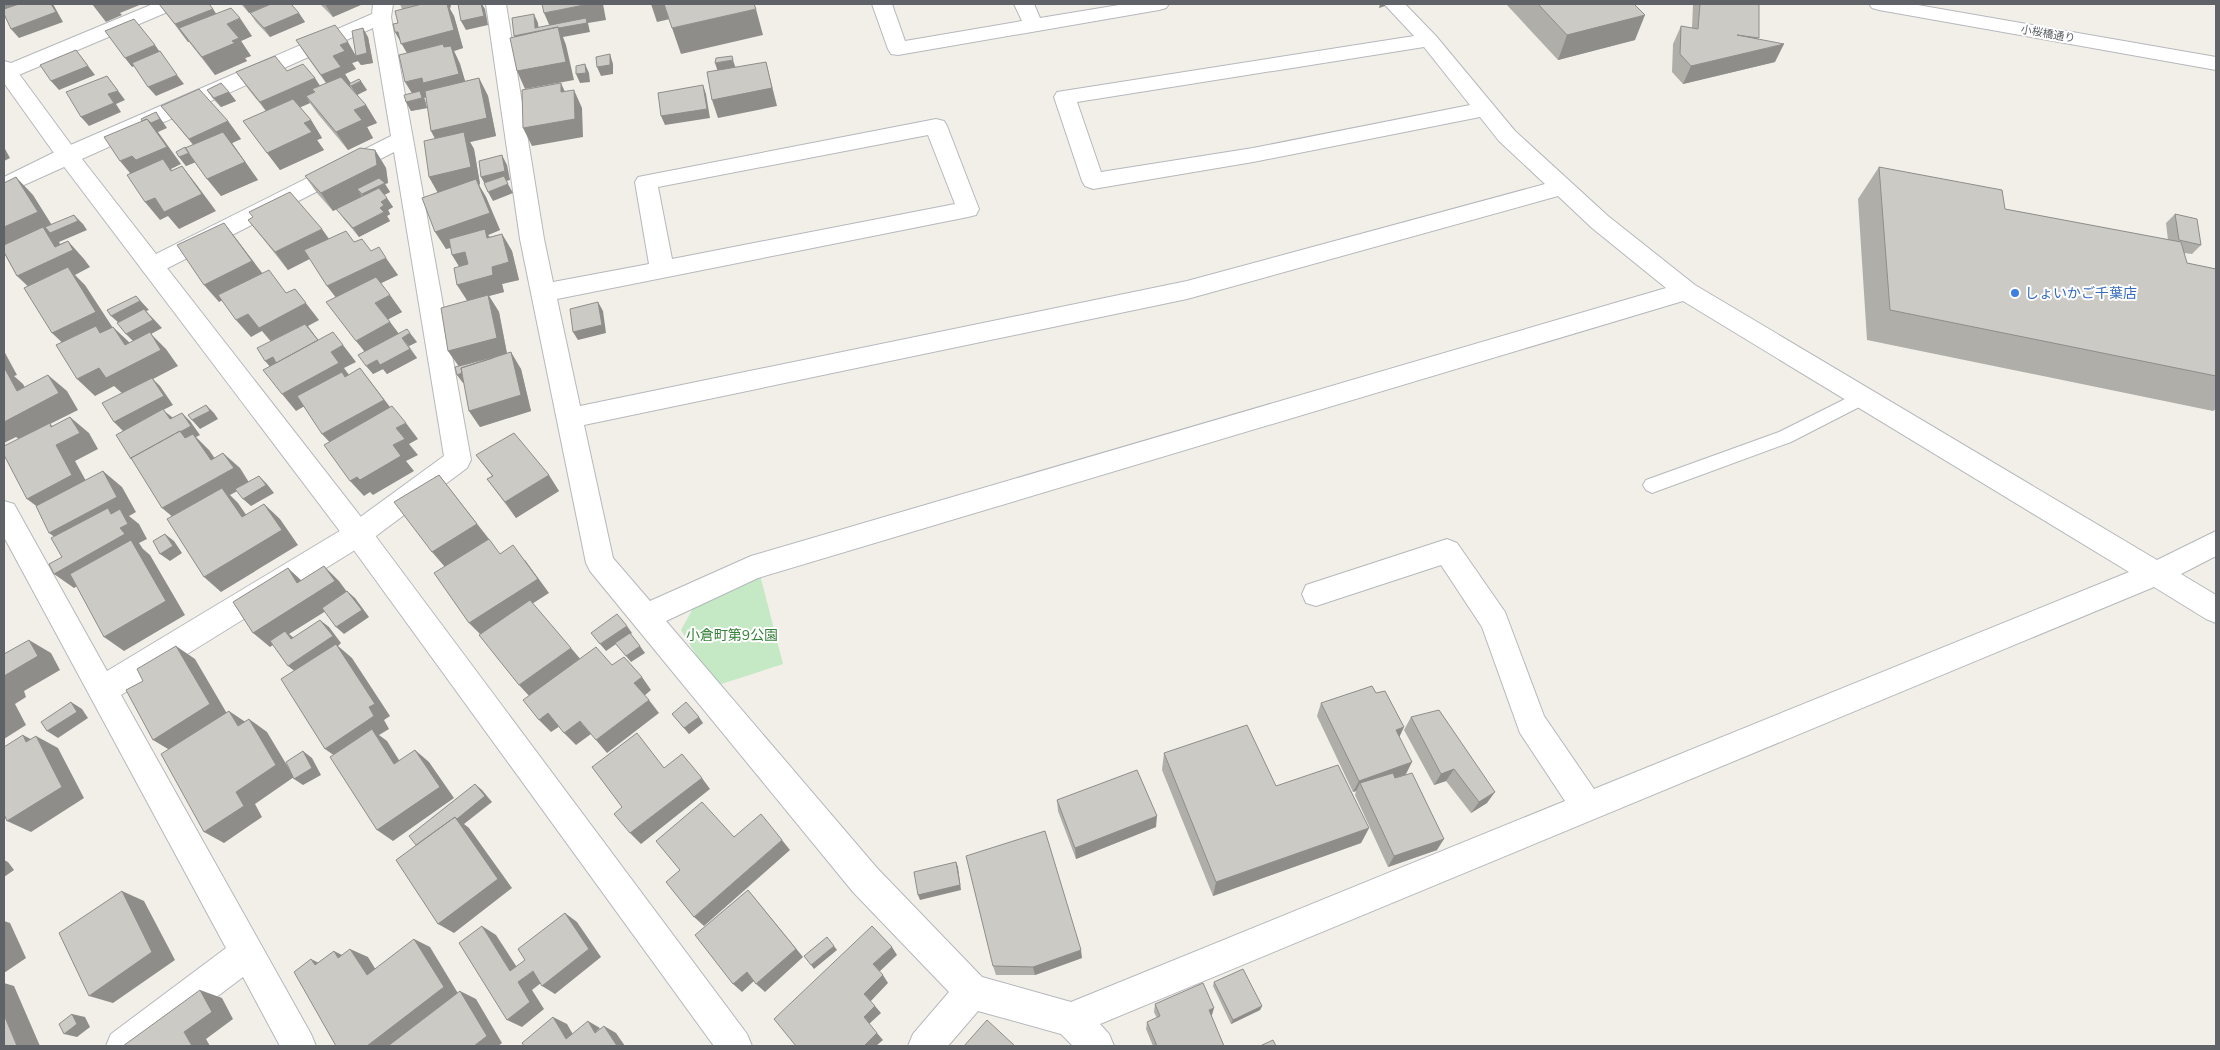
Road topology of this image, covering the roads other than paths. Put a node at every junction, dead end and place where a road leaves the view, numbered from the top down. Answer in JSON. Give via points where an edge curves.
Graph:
{"nodes":[{"id":1,"x":170,"y":4,"type":"edge"},
{"id":2,"x":496,"y":4,"type":"edge"},
{"id":3,"x":882,"y":4,"type":"edge"},
{"id":4,"x":1024,"y":4,"type":"edge"},
{"id":5,"x":1159,"y":4,"type":"edge"},
{"id":6,"x":1394,"y":4,"type":"edge"},
{"id":7,"x":1879,"y":4,"type":"edge"},
{"id":8,"x":382,"y":10,"type":"edge"},
{"id":9,"x":1034,"y":27,"type":"junction"},
{"id":10,"x":1429,"y":40,"type":"junction"},
{"id":11,"x":2216,"y":64,"type":"edge"},
{"id":12,"x":5,"y":70,"type":"edge"},
{"id":13,"x":1485,"y":109,"type":"junction"},
{"id":14,"x":402,"y":139,"type":"junction"},
{"id":15,"x":67,"y":155,"type":"junction"},
{"id":16,"x":4,"y":186,"type":"edge"},
{"id":17,"x":1563,"y":188,"type":"junction"},
{"id":18,"x":152,"y":266,"type":"junction"},
{"id":19,"x":662,"y":270,"type":"junction"},
{"id":20,"x":1686,"y":291,"type":"junction"},
{"id":21,"x":544,"y":293,"type":"junction"},
{"id":22,"x":1863,"y":397,"type":"junction"},
{"id":23,"x":570,"y":418,"type":"junction"},
{"id":24,"x":1652,"y":485,"type":"dead end"},
{"id":25,"x":4,"y":512,"type":"edge"},
{"id":26,"x":358,"y":534,"type":"junction"},
{"id":27,"x":2216,"y":542,"type":"edge"},
{"id":28,"x":2157,"y":573,"type":"junction"},
{"id":29,"x":1316,"y":594,"type":"dead end"},
{"id":30,"x":2216,"y":610,"type":"edge"},
{"id":31,"x":645,"y":617,"type":"junction"},
{"id":32,"x":102,"y":690,"type":"junction"},
{"id":33,"x":1588,"y":807,"type":"junction"},
{"id":34,"x":247,"y":953,"type":"junction"},
{"id":35,"x":972,"y":992,"type":"junction"},
{"id":36,"x":1070,"y":1019,"type":"junction"},
{"id":37,"x":123,"y":1046,"type":"edge"},
{"id":38,"x":299,"y":1046,"type":"edge"},
{"id":39,"x":735,"y":1046,"type":"edge"},
{"id":40,"x":925,"y":1046,"type":"edge"},
{"id":41,"x":1097,"y":1046,"type":"edge"}],
"edges":[{"from":1,"to":12,"type":"street"},
{"from":2,"to":21,"type":"street"},
{"from":3,"to":9,"type":"street","via":[[898,49]]},
{"from":4,"to":9,"type":"street"},
{"from":5,"to":9,"type":"street"},
{"from":6,"to":10,"type":"street"},
{"from":7,"to":11,"type":"street","name":"小桜橋通り"},
{"from":8,"to":14,"type":"street"},
{"from":8,"to":15,"type":"street"},
{"from":10,"to":13,"type":"street"},
{"from":10,"to":13,"type":"street","via":[[1065,97],[1093,181],[1253,155]]},
{"from":12,"to":15,"type":"street"},
{"from":13,"to":17,"type":"street","via":[[1507,136]]},
{"from":14,"to":18,"type":"street"},
{"from":14,"to":26,"type":"street","via":[[458,460]]},
{"from":15,"to":16,"type":"street"},
{"from":15,"to":18,"type":"street"},
{"from":17,"to":20,"type":"street"},
{"from":17,"to":23,"type":"street","via":[[1187,290]]},
{"from":18,"to":26,"type":"street"},
{"from":19,"to":19,"type":"street","via":[[949,213],[968,209],[936,126],[646,182]]},
{"from":19,"to":21,"type":"street"},
{"from":20,"to":22,"type":"street"},
{"from":20,"to":31,"type":"street","via":[[751,568]]},
{"from":21,"to":23,"type":"street"},
{"from":22,"to":24,"type":"lane","via":[[1785,437]]},
{"from":22,"to":28,"type":"street"},
{"from":23,"to":31,"type":"street","via":[[600,563]]},
{"from":25,"to":32,"type":"street"},
{"from":26,"to":32,"type":"street"},
{"from":26,"to":39,"type":"street"},
{"from":27,"to":28,"type":"street"},
{"from":28,"to":30,"type":"street"},
{"from":28,"to":33,"type":"street"},
{"from":29,"to":33,"type":"street","via":[[1447,551],[1495,621],[1531,723]]},
{"from":31,"to":35,"type":"street","via":[[865,880]]},
{"from":32,"to":34,"type":"street"},
{"from":33,"to":36,"type":"street"},
{"from":34,"to":37,"type":"street"},
{"from":34,"to":38,"type":"street"},
{"from":35,"to":36,"type":"street"},
{"from":35,"to":40,"type":"street"},
{"from":36,"to":41,"type":"street"}]}
